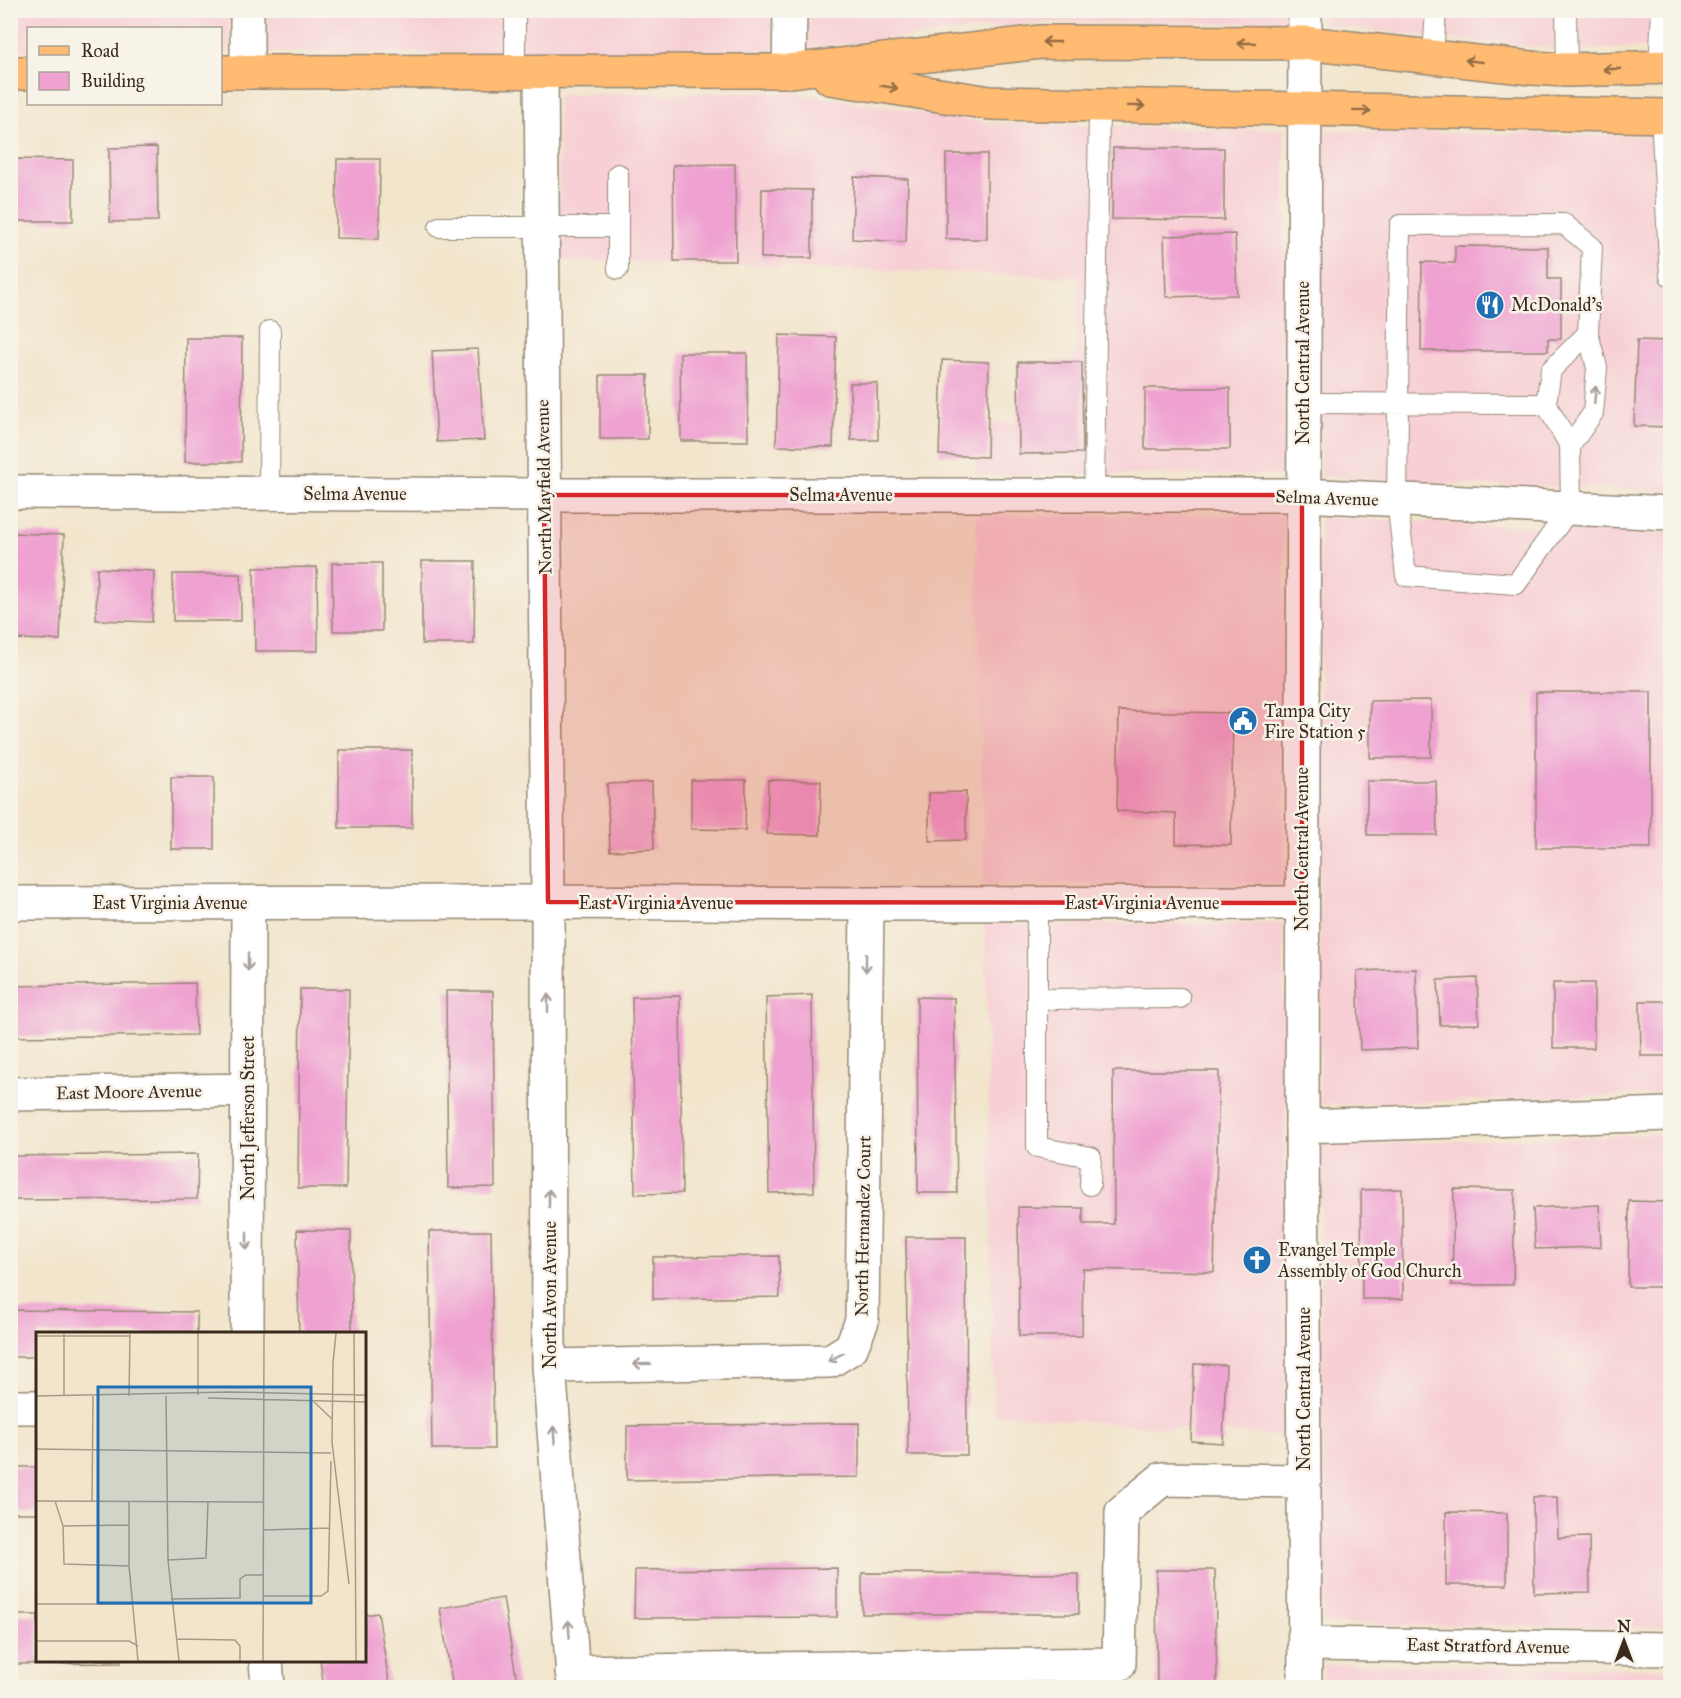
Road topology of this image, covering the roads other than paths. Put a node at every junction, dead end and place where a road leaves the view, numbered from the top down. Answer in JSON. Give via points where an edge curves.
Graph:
{"nodes":[{"id":1,"x":247,"y":10,"type":"edge"},
{"id":2,"x":515,"y":10,"type":"edge"},
{"id":3,"x":790,"y":10,"type":"edge"},
{"id":4,"x":1305,"y":10,"type":"edge"},
{"id":5,"x":1436,"y":10,"type":"edge"},
{"id":6,"x":1566,"y":10,"type":"edge"},
{"id":7,"x":1662,"y":10,"type":"edge"},
{"id":8,"x":1305,"y":43,"type":"junction"},
{"id":9,"x":1432,"y":56,"type":"junction"},
{"id":10,"x":1665,"y":67,"type":"edge"},
{"id":11,"x":1567,"y":70,"type":"junction"},
{"id":12,"x":789,"y":71,"type":"junction"},
{"id":13,"x":234,"y":72,"type":"edge"},
{"id":14,"x":528,"y":72,"type":"junction"},
{"id":15,"x":10,"y":73,"type":"edge"},
{"id":16,"x":27,"y":73,"type":"edge"},
{"id":17,"x":1099,"y":105,"type":"junction"},
{"id":18,"x":1303,"y":110,"type":"junction"},
{"id":19,"x":1666,"y":116,"type":"edge"},
{"id":20,"x":618,"y":174,"type":"dead end"},
{"id":21,"x":542,"y":226,"type":"junction"},
{"id":22,"x":439,"y":227,"type":"dead end"},
{"id":23,"x":618,"y":227,"type":"junction"},
{"id":24,"x":618,"y":269,"type":"dead end"},
{"id":25,"x":1671,"y":276,"type":"edge"},
{"id":26,"x":270,"y":331,"type":"dead end"},
{"id":27,"x":1588,"y":333,"type":"junction"},
{"id":28,"x":1303,"y":403,"type":"junction"},
{"id":29,"x":1398,"y":403,"type":"junction"},
{"id":30,"x":1546,"y":404,"type":"junction"},
{"id":31,"x":1570,"y":446,"type":"junction"},
{"id":32,"x":10,"y":492,"type":"edge"},
{"id":33,"x":269,"y":494,"type":"junction"},
{"id":34,"x":544,"y":495,"type":"junction"},
{"id":35,"x":1094,"y":495,"type":"junction"},
{"id":36,"x":1302,"y":495,"type":"junction"},
{"id":37,"x":1397,"y":501,"type":"junction"},
{"id":38,"x":1571,"y":507,"type":"junction"},
{"id":39,"x":1671,"y":513,"type":"edge"},
{"id":40,"x":548,"y":902,"type":"junction"},
{"id":41,"x":10,"y":903,"type":"edge"},
{"id":42,"x":248,"y":903,"type":"junction"},
{"id":43,"x":1302,"y":903,"type":"junction"},
{"id":44,"x":867,"y":904,"type":"junction"},
{"id":45,"x":1037,"y":904,"type":"junction"},
{"id":46,"x":1180,"y":998,"type":"dead end"},
{"id":47,"x":1037,"y":999,"type":"junction"},
{"id":48,"x":248,"y":1090,"type":"junction"},
{"id":49,"x":10,"y":1094,"type":"edge"},
{"id":50,"x":1671,"y":1114,"type":"edge"},
{"id":51,"x":1302,"y":1126,"type":"junction"},
{"id":52,"x":1090,"y":1185,"type":"dead end"},
{"id":53,"x":247,"y":1332,"type":"edge"},
{"id":54,"x":549,"y":1366,"type":"junction"},
{"id":55,"x":10,"y":1407,"type":"edge"},
{"id":56,"x":36,"y":1407,"type":"edge"},
{"id":57,"x":1304,"y":1480,"type":"junction"},
{"id":58,"x":1305,"y":1644,"type":"junction"},
{"id":59,"x":1671,"y":1649,"type":"edge"},
{"id":60,"x":266,"y":1662,"type":"edge"},
{"id":61,"x":573,"y":1680,"type":"edge"},
{"id":62,"x":268,"y":1688,"type":"edge"},
{"id":63,"x":1305,"y":1688,"type":"edge"}],
"edges":[{"from":1,"to":13,"type":"street"},
{"from":2,"to":14,"type":"lane"},
{"from":3,"to":12,"type":"street"},
{"from":4,"to":8,"type":"street","name":"North Central Avenue"},
{"from":5,"to":9,"type":"lane"},
{"from":6,"to":11,"type":"lane"},
{"from":7,"to":10,"type":"lane"},
{"from":8,"to":9,"type":"main road"},
{"from":8,"to":12,"type":"main road","one_way":true,"via":[[1041,42]]},
{"from":8,"to":18,"type":"street","name":"North Central Avenue"},
{"from":11,"to":9,"type":"main road","one_way":true},
{"from":10,"to":11,"type":"main road","one_way":true},
{"from":12,"to":14,"type":"main road"},
{"from":12,"to":17,"type":"main road","one_way":true,"via":[[990,103]]},
{"from":13,"to":14,"type":"main road"},
{"from":14,"to":21,"type":"street","name":"North Mayfield Avenue"},
{"from":15,"to":16,"type":"main road"},
{"from":17,"to":18,"type":"main road","one_way":true},
{"from":17,"to":35,"type":"lane"},
{"from":18,"to":19,"type":"main road","one_way":true},
{"from":18,"to":28,"type":"street","name":"North Central Avenue"},
{"from":19,"to":25,"type":"lane"},
{"from":20,"to":23,"type":"lane"},
{"from":21,"to":22,"type":"lane"},
{"from":21,"to":23,"type":"lane"},
{"from":21,"to":34,"type":"street","name":"North Mayfield Avenue"},
{"from":23,"to":24,"type":"lane"},
{"from":26,"to":33,"type":"lane"},
{"from":27,"to":29,"type":"lane","via":[[1592,247],[1564,224],[1400,225]]},
{"from":27,"to":30,"type":"lane","via":[[1551,370]]},
{"from":31,"to":27,"type":"lane","one_way":true,"via":[[1593,413],[1597,368]]},
{"from":28,"to":29,"type":"lane"},
{"from":28,"to":36,"type":"street","name":"North Central Avenue"},
{"from":29,"to":30,"type":"lane"},
{"from":29,"to":37,"type":"lane"},
{"from":30,"to":31,"type":"lane"},
{"from":31,"to":38,"type":"lane"},
{"from":32,"to":33,"type":"street","name":"Selma Avenue"},
{"from":33,"to":34,"type":"street","name":"Selma Avenue"},
{"from":34,"to":35,"type":"street","name":"Selma Avenue"},
{"from":34,"to":40,"type":"street","name":"North Mayfield Avenue"},
{"from":35,"to":36,"type":"street","name":"Selma Avenue"},
{"from":36,"to":37,"type":"street","name":"Selma Avenue"},
{"from":36,"to":43,"type":"street","name":"North Central Avenue"},
{"from":37,"to":38,"type":"street","name":"Selma Avenue"},
{"from":37,"to":38,"type":"lane","via":[[1407,576],[1516,584]]},
{"from":38,"to":39,"type":"street","name":"Selma Avenue"},
{"from":40,"to":42,"type":"street","name":"East Virginia Avenue"},
{"from":40,"to":44,"type":"street","name":"East Virginia Avenue"},
{"from":54,"to":40,"type":"street","name":"North Avon Avenue","one_way":true},
{"from":41,"to":42,"type":"street","name":"East Virginia Avenue"},
{"from":42,"to":48,"type":"street","name":"North Jefferson Street","one_way":true},
{"from":43,"to":45,"type":"street","name":"East Virginia Avenue"},
{"from":43,"to":51,"type":"street","name":"North Central Avenue"},
{"from":44,"to":45,"type":"street","name":"East Virginia Avenue"},
{"from":44,"to":54,"type":"street","name":"North Hernandez Court","one_way":true,"via":[[862,1321],[851,1348],[830,1361]]},
{"from":45,"to":47,"type":"lane"},
{"from":46,"to":47,"type":"lane"},
{"from":47,"to":52,"type":"lane","via":[[1037,1147],[1091,1156]]},
{"from":48,"to":49,"type":"street","name":"East Moore Avenue"},
{"from":48,"to":53,"type":"street","name":"North Jefferson Street","one_way":true},
{"from":50,"to":51,"type":"street"},
{"from":51,"to":57,"type":"street","name":"North Central Avenue"},
{"from":61,"to":54,"type":"street","name":"North Avon Avenue","one_way":true},
{"from":55,"to":56,"type":"street"},
{"from":57,"to":58,"type":"street","name":"North Central Avenue"},
{"from":57,"to":61,"type":"street","via":[[1162,1479],[1122,1512],[1119,1664]]},
{"from":58,"to":59,"type":"street","name":"East Stratford Avenue"},
{"from":58,"to":63,"type":"street","name":"North Central Avenue"},
{"from":60,"to":62,"type":"street"}]}
